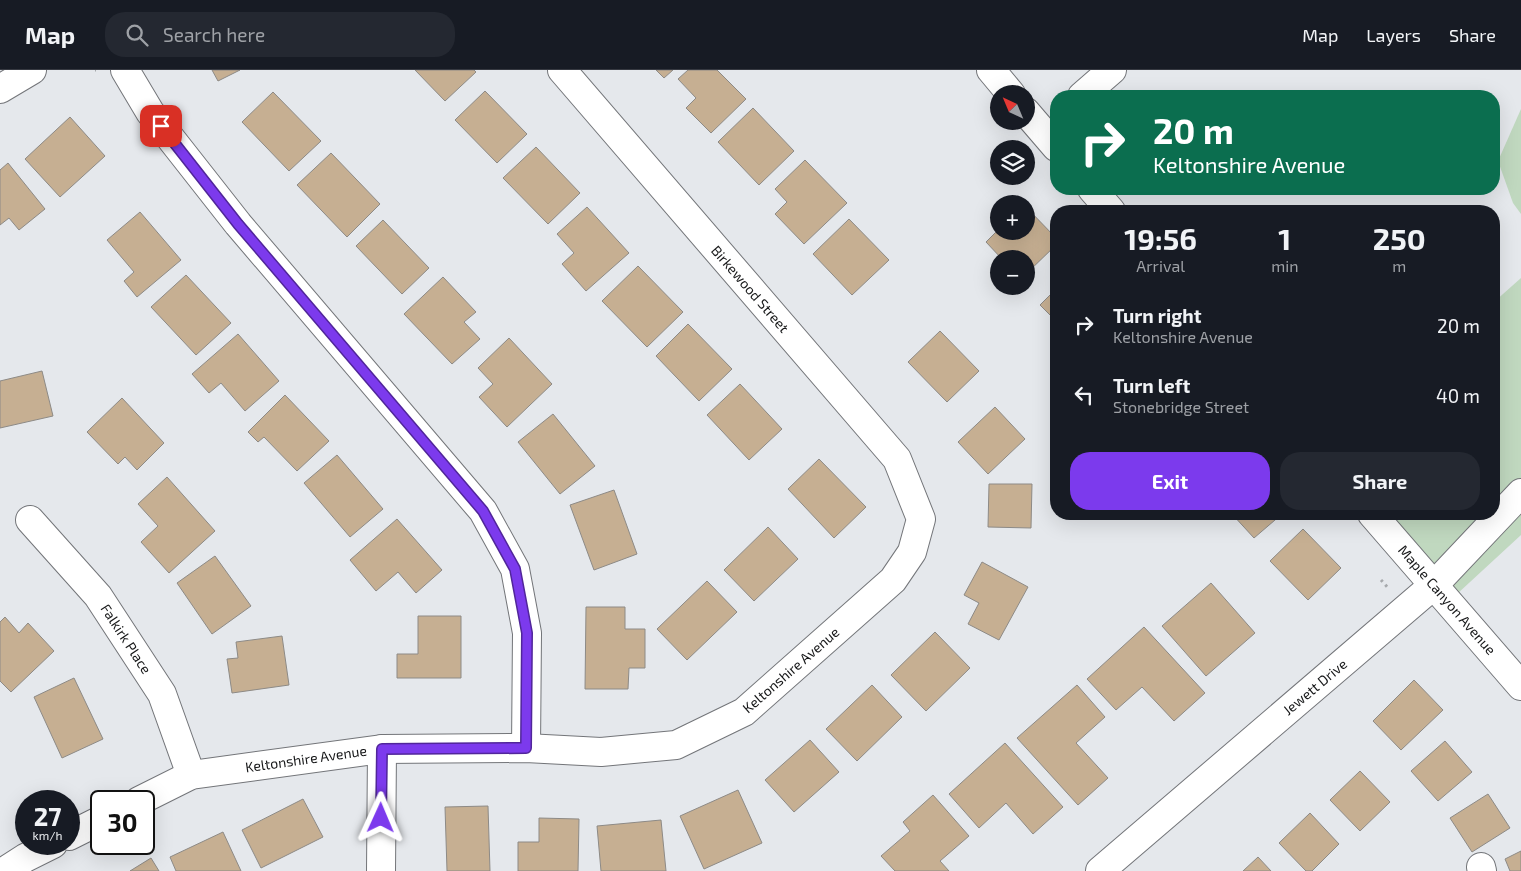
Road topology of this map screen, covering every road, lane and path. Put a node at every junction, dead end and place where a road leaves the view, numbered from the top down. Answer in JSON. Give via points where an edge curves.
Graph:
{"nodes":[{"id":1,"x":32,"y":70,"type":"edge"},
{"id":2,"x":125,"y":70,"type":"edge"},
{"id":3,"x":562,"y":70,"type":"edge"},
{"id":4,"x":991,"y":70,"type":"edge"},
{"id":5,"x":1112,"y":70,"type":"edge"},
{"id":6,"x":1004,"y":85,"type":"edge"},
{"id":7,"x":0,"y":89,"type":"edge"},
{"id":8,"x":1089,"y":90,"type":"edge"},
{"id":9,"x":1097,"y":195,"type":"edge"},
{"id":10,"x":1106,"y":205,"type":"edge"},
{"id":11,"x":1521,"y":493,"type":"edge"},
{"id":12,"x":1500,"y":515,"type":"edge"},
{"id":13,"x":921,"y":519,"type":"joint"},
{"id":14,"x":30,"y":520,"type":"dead end"},
{"id":15,"x":1377,"y":520,"type":"edge"},
{"id":16,"x":1495,"y":520,"type":"edge"},
{"id":17,"x":1381,"y":580,"type":"dead end"},
{"id":18,"x":1435,"y":584,"type":"junction"},
{"id":19,"x":1388,"y":589,"type":"dead end"},
{"id":20,"x":1521,"y":686,"type":"edge"},
{"id":21,"x":526,"y":748,"type":"junction"},
{"id":22,"x":382,"y":749,"type":"junction"},
{"id":23,"x":191,"y":775,"type":"junction"},
{"id":24,"x":155,"y":793,"type":"edge"},
{"id":25,"x":31,"y":855,"type":"edge"},
{"id":26,"x":5,"y":871,"type":"edge"},
{"id":27,"x":381,"y":871,"type":"edge"},
{"id":28,"x":1100,"y":871,"type":"edge"}],
"edges":[{"from":1,"to":7,"type":"street"},
{"from":2,"to":21,"type":"street","via":[[150,112],[238,224],[483,511],[515,569],[527,633]]},
{"from":3,"to":13,"type":"street","name":"Birkewood Street","via":[[897,459]]},
{"from":4,"to":6,"type":"street"},
{"from":5,"to":8,"type":"street"},
{"from":9,"to":10,"type":"street"},
{"from":11,"to":12,"type":"street","name":"Jewett Drive"},
{"from":13,"to":21,"type":"street","name":"Keltonshire Avenue","via":[[912,552],[893,580],[744,712],[676,745],[601,752]]},
{"from":14,"to":23,"type":"street","name":"Falkirk Place","via":[[98,596],[162,694]]},
{"from":15,"to":18,"type":"street","name":"Maple Canyon Avenue"},
{"from":16,"to":18,"type":"street","name":"Jewett Drive"},
{"from":17,"to":19,"type":"path"},
{"from":18,"to":20,"type":"street","name":"Maple Canyon Avenue"},
{"from":18,"to":28,"type":"street","name":"Jewett Drive"},
{"from":21,"to":22,"type":"street","name":"Keltonshire Avenue"},
{"from":22,"to":23,"type":"street","name":"Keltonshire Avenue"},
{"from":22,"to":27,"type":"street"},
{"from":23,"to":24,"type":"street","name":"Keltonshire Avenue"},
{"from":25,"to":26,"type":"street"}]}
